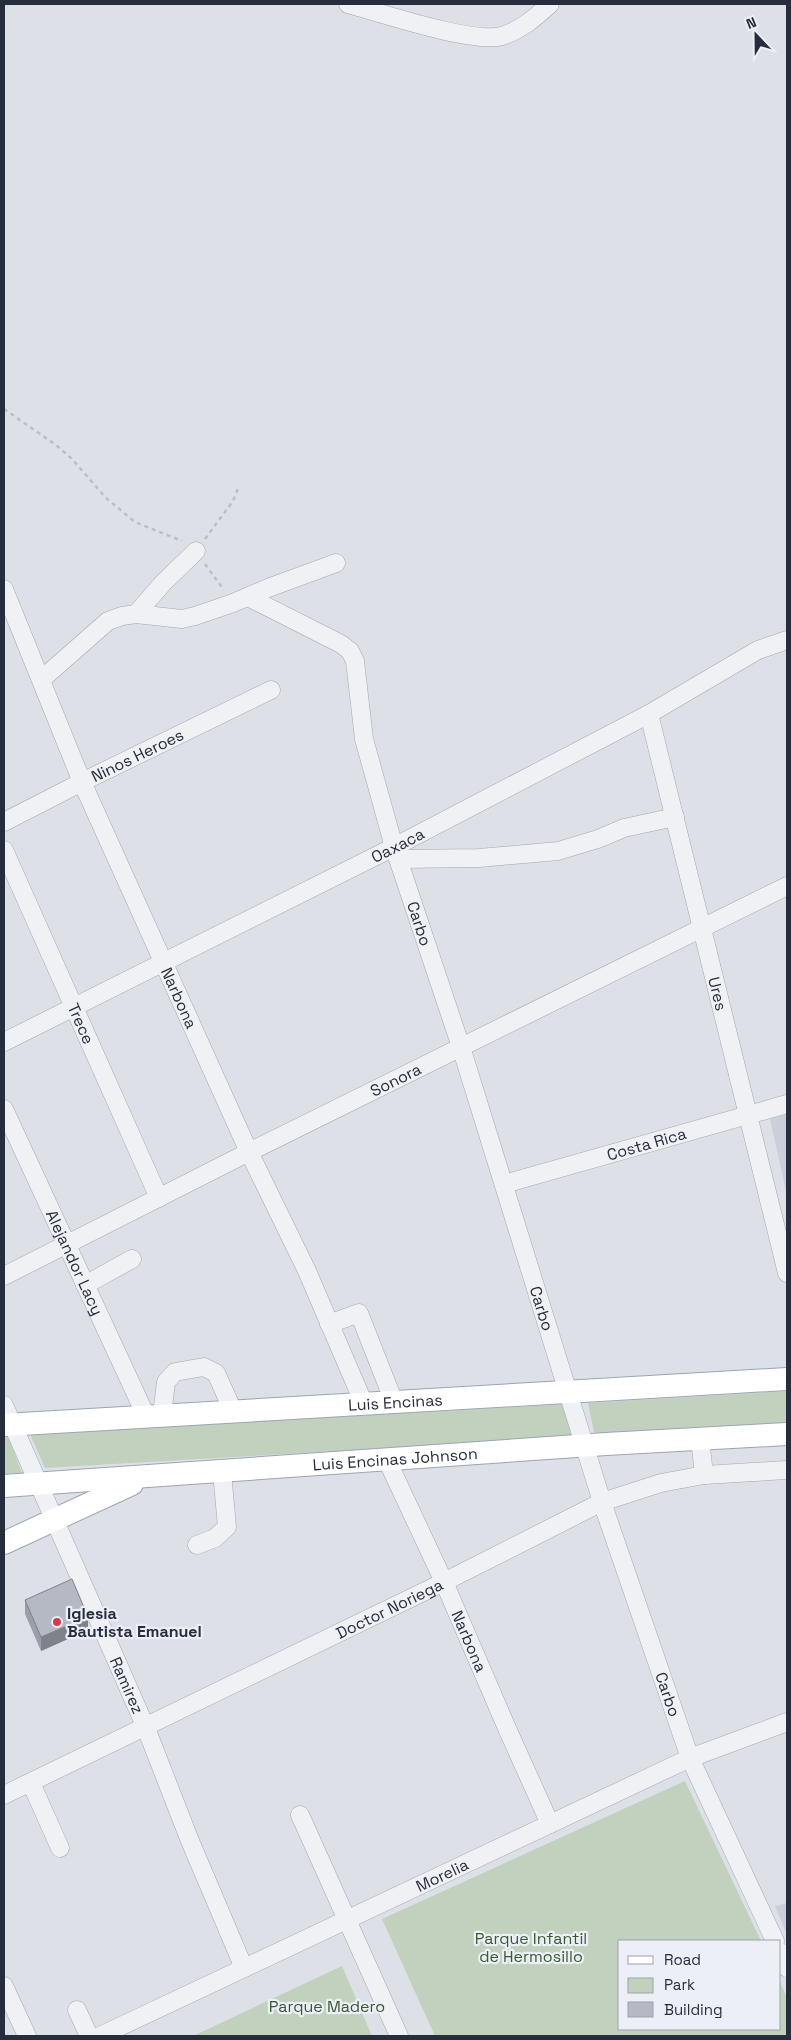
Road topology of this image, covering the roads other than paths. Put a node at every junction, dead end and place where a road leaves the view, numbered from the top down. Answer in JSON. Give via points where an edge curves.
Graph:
{"nodes":[{"id":1,"x":348,"y":4,"type":"edge"},
{"id":2,"x":550,"y":4,"type":"edge"},
{"id":3,"x":196,"y":551,"type":"road end"},
{"id":4,"x":336,"y":562,"type":"dead end"},
{"id":5,"x":4,"y":589,"type":"edge"},
{"id":6,"x":240,"y":600,"type":"junction"},
{"id":7,"x":136,"y":614,"type":"junction"},
{"id":8,"x":787,"y":640,"type":"edge"},
{"id":9,"x":42,"y":679,"type":"junction"},
{"id":10,"x":271,"y":690,"type":"dead end"},
{"id":11,"x":649,"y":714,"type":"junction"},
{"id":12,"x":82,"y":782,"type":"junction"},
{"id":13,"x":675,"y":817,"type":"junction"},
{"id":14,"x":4,"y":822,"type":"edge"},
{"id":15,"x":4,"y":850,"type":"edge"},
{"id":16,"x":397,"y":853,"type":"junction"},
{"id":17,"x":787,"y":886,"type":"edge"},
{"id":18,"x":702,"y":928,"type":"junction"},
{"id":19,"x":163,"y":962,"type":"junction"},
{"id":20,"x":75,"y":1006,"type":"junction"},
{"id":21,"x":4,"y":1042,"type":"edge"},
{"id":22,"x":461,"y":1047,"type":"junction"},
{"id":23,"x":787,"y":1104,"type":"edge"},
{"id":24,"x":4,"y":1109,"type":"edge"},
{"id":25,"x":748,"y":1116,"type":"junction"},
{"id":26,"x":249,"y":1152,"type":"junction"},
{"id":27,"x":504,"y":1184,"type":"junction"},
{"id":28,"x":159,"y":1198,"type":"junction"},
{"id":29,"x":66,"y":1245,"type":"junction"},
{"id":30,"x":132,"y":1259,"type":"dead end"},
{"id":31,"x":787,"y":1273,"type":"edge"},
{"id":32,"x":4,"y":1276,"type":"edge"},
{"id":33,"x":85,"y":1285,"type":"junction"},
{"id":34,"x":329,"y":1324,"type":"junction"},
{"id":35,"x":787,"y":1379,"type":"edge"},
{"id":36,"x":568,"y":1392,"type":"junction"},
{"id":37,"x":394,"y":1402,"type":"junction"},
{"id":38,"x":364,"y":1404,"type":"junction"},
{"id":39,"x":233,"y":1411,"type":"junction"},
{"id":40,"x":154,"y":1416,"type":"junction"},
{"id":41,"x":7,"y":1418,"type":"edge"},
{"id":42,"x":787,"y":1434,"type":"edge"},
{"id":43,"x":700,"y":1438,"type":"junction"},
{"id":44,"x":584,"y":1446,"type":"junction"},
{"id":45,"x":387,"y":1460,"type":"junction"},
{"id":46,"x":787,"y":1470,"type":"edge"},
{"id":47,"x":222,"y":1472,"type":"junction"},
{"id":48,"x":704,"y":1475,"type":"junction"},
{"id":49,"x":148,"y":1477,"type":"junction"},
{"id":50,"x":39,"y":1484,"type":"junction"},
{"id":51,"x":4,"y":1486,"type":"edge"},
{"id":52,"x":602,"y":1502,"type":"junction"},
{"id":53,"x":54,"y":1518,"type":"junction"},
{"id":54,"x":4,"y":1542,"type":"edge"},
{"id":55,"x":197,"y":1544,"type":"dead end"},
{"id":56,"x":444,"y":1582,"type":"junction"},
{"id":57,"x":787,"y":1722,"type":"edge"},
{"id":58,"x":146,"y":1728,"type":"junction"},
{"id":59,"x":690,"y":1758,"type":"junction"},
{"id":60,"x":31,"y":1782,"type":"junction"},
{"id":61,"x":4,"y":1796,"type":"edge"},
{"id":62,"x":300,"y":1815,"type":"dead end"},
{"id":63,"x":550,"y":1824,"type":"junction"},
{"id":64,"x":60,"y":1848,"type":"dead end"},
{"id":65,"x":347,"y":1920,"type":"junction"},
{"id":66,"x":775,"y":1940,"type":"edge"},
{"id":67,"x":781,"y":1954,"type":"edge"},
{"id":68,"x":244,"y":1968,"type":"junction"},
{"id":69,"x":787,"y":1968,"type":"edge"},
{"id":70,"x":4,"y":1986,"type":"edge"},
{"id":71,"x":77,"y":2010,"type":"dead end"},
{"id":72,"x":27,"y":2036,"type":"edge"},
{"id":73,"x":89,"y":2036,"type":"edge"},
{"id":74,"x":100,"y":2036,"type":"edge"},
{"id":75,"x":399,"y":2036,"type":"edge"}],
"edges":[{"from":1,"to":2,"type":"street","via":[[484,38],[502,36],[522,27]]},
{"from":3,"to":7,"type":"street"},
{"from":4,"to":6,"type":"street"},
{"from":5,"to":9,"type":"street","name":"Narbona"},
{"from":6,"to":7,"type":"street","via":[[182,619]]},
{"from":6,"to":16,"type":"street","name":"Carbo","via":[[350,651],[355,661],[364,739]]},
{"from":7,"to":9,"type":"street","via":[[108,621]]},
{"from":8,"to":11,"type":"street","name":"Oaxaca","via":[[758,650]]},
{"from":9,"to":12,"type":"street","name":"Narbona"},
{"from":10,"to":12,"type":"street","name":"Ninos Heroes"},
{"from":11,"to":13,"type":"street","name":"Ures"},
{"from":11,"to":16,"type":"street","name":"Oaxaca"},
{"from":12,"to":14,"type":"street","name":"Ninos Heroes"},
{"from":12,"to":19,"type":"street","name":"Narbona"},
{"from":13,"to":16,"type":"street","via":[[624,828],[558,852],[478,858]]},
{"from":13,"to":18,"type":"street","name":"Ures"},
{"from":15,"to":20,"type":"street","name":"Trece"},
{"from":16,"to":19,"type":"street","name":"Oaxaca"},
{"from":16,"to":22,"type":"street","name":"Carbo"},
{"from":17,"to":18,"type":"street","name":"Sonora"},
{"from":18,"to":22,"type":"street","name":"Sonora"},
{"from":18,"to":25,"type":"street","name":"Ures"},
{"from":19,"to":20,"type":"street","name":"Oaxaca"},
{"from":19,"to":26,"type":"street","name":"Narbona"},
{"from":20,"to":21,"type":"street","name":"Oaxaca"},
{"from":20,"to":28,"type":"street","name":"Trece"},
{"from":22,"to":26,"type":"street","name":"Sonora"},
{"from":22,"to":27,"type":"street","name":"Carbo"},
{"from":23,"to":25,"type":"street","name":"Costa Rica"},
{"from":24,"to":29,"type":"street","name":"Alejandor Lacy"},
{"from":25,"to":27,"type":"street","name":"Costa Rica"},
{"from":25,"to":31,"type":"street","name":"Ures"},
{"from":26,"to":28,"type":"street","name":"Sonora"},
{"from":26,"to":34,"type":"street","name":"Narbona"},
{"from":27,"to":36,"type":"street","name":"Carbo"},
{"from":28,"to":29,"type":"street","name":"Sonora"},
{"from":29,"to":32,"type":"street","name":"Sonora"},
{"from":29,"to":33,"type":"street","name":"Alejandor Lacy"},
{"from":30,"to":33,"type":"street"},
{"from":33,"to":40,"type":"street","name":"Alejandor Lacy"},
{"from":34,"to":37,"type":"street","via":[[359,1313]]},
{"from":34,"to":38,"type":"street","name":"Narbona"},
{"from":35,"to":36,"type":"main road","name":"Luis Encinas"},
{"from":36,"to":37,"type":"main road","name":"Luis Encinas"},
{"from":36,"to":44,"type":"street","name":"Carbo"},
{"from":37,"to":38,"type":"main road","name":"Luis Encinas"},
{"from":38,"to":39,"type":"main road","name":"Luis Encinas"},
{"from":39,"to":40,"type":"main road","name":"Luis Encinas"},
{"from":39,"to":40,"type":"street","via":[[216,1373],[204,1367],[175,1372],[166,1382]]},
{"from":40,"to":41,"type":"main road","name":"Luis Encinas"},
{"from":41,"to":50,"type":"street","name":"Ramirez"},
{"from":42,"to":43,"type":"main road","name":"Luis Encinas Johnson"},
{"from":43,"to":44,"type":"main road","name":"Luis Encinas Johnson"},
{"from":43,"to":48,"type":"street"},
{"from":44,"to":45,"type":"main road","name":"Luis Encinas Johnson"},
{"from":44,"to":52,"type":"street","name":"Carbo"},
{"from":45,"to":47,"type":"main road","name":"Luis Encinas Johnson"},
{"from":45,"to":56,"type":"street","name":"Narbona"},
{"from":46,"to":48,"type":"street","name":"Doctor Noriega"},
{"from":47,"to":49,"type":"main road","name":"Luis Encinas Johnson"},
{"from":47,"to":55,"type":"street","via":[[227,1527],[215,1538]]},
{"from":48,"to":52,"type":"street","name":"Doctor Noriega","via":[[660,1483]]},
{"from":49,"to":50,"type":"main road","name":"Luis Encinas Johnson"},
{"from":49,"to":53,"type":"main road"},
{"from":50,"to":51,"type":"main road","name":"Luis Encinas Johnson"},
{"from":50,"to":53,"type":"street","name":"Ramirez"},
{"from":52,"to":56,"type":"street","name":"Doctor Noriega"},
{"from":52,"to":59,"type":"street","name":"Carbo"},
{"from":53,"to":54,"type":"main road"},
{"from":53,"to":58,"type":"street","name":"Ramirez"},
{"from":56,"to":58,"type":"street","name":"Doctor Noriega"},
{"from":56,"to":63,"type":"street","name":"Narbona"},
{"from":57,"to":59,"type":"street","name":"Morelia"},
{"from":58,"to":60,"type":"street","name":"Doctor Noriega"},
{"from":58,"to":68,"type":"street","name":"Ramirez"},
{"from":59,"to":63,"type":"street","name":"Morelia"},
{"from":59,"to":66,"type":"street","name":"Carbo"},
{"from":60,"to":61,"type":"street","name":"Doctor Noriega"},
{"from":60,"to":64,"type":"street"},
{"from":62,"to":65,"type":"street"},
{"from":63,"to":65,"type":"street","name":"Morelia"},
{"from":65,"to":68,"type":"street","name":"Morelia"},
{"from":65,"to":75,"type":"street"},
{"from":67,"to":69,"type":"street"},
{"from":68,"to":74,"type":"street","name":"Morelia"},
{"from":70,"to":72,"type":"street"},
{"from":71,"to":73,"type":"street"}]}
